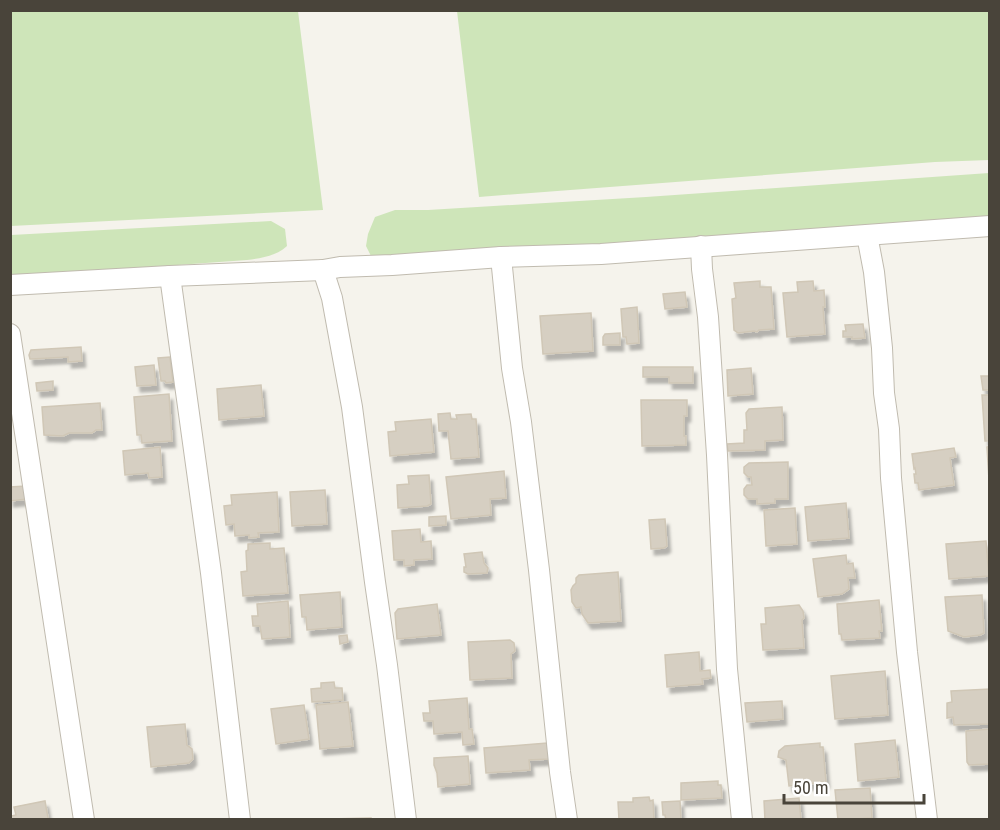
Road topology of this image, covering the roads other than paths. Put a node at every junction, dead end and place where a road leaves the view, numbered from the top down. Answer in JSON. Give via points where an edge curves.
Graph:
{"nodes":[{"id":1,"x":990,"y":226,"type":"edge"},
{"id":2,"x":867,"y":235,"type":"junction"},
{"id":3,"x":701,"y":246,"type":"junction"},
{"id":4,"x":501,"y":257,"type":"junction"},
{"id":5,"x":323,"y":270,"type":"junction"},
{"id":6,"x":170,"y":276,"type":"junction"},
{"id":7,"x":10,"y":285,"type":"edge"},
{"id":8,"x":10,"y":334,"type":"edge"},
{"id":9,"x":84,"y":819,"type":"edge"},
{"id":10,"x":240,"y":819,"type":"edge"},
{"id":11,"x":406,"y":819,"type":"edge"},
{"id":12,"x":567,"y":819,"type":"edge"},
{"id":13,"x":742,"y":819,"type":"edge"},
{"id":14,"x":927,"y":819,"type":"edge"}],
"edges":[{"from":1,"to":2,"type":"street"},
{"from":2,"to":3,"type":"street"},
{"from":2,"to":14,"type":"street","via":[[882,348],[907,652]]},
{"from":3,"to":4,"type":"street"},
{"from":3,"to":13,"type":"street","via":[[717,456],[725,647]]},
{"from":4,"to":5,"type":"street"},
{"from":4,"to":12,"type":"street"},
{"from":5,"to":6,"type":"street"},
{"from":5,"to":11,"type":"street","via":[[332,298],[352,408]]},
{"from":6,"to":7,"type":"street"},
{"from":6,"to":10,"type":"street"},
{"from":8,"to":9,"type":"street"}]}
